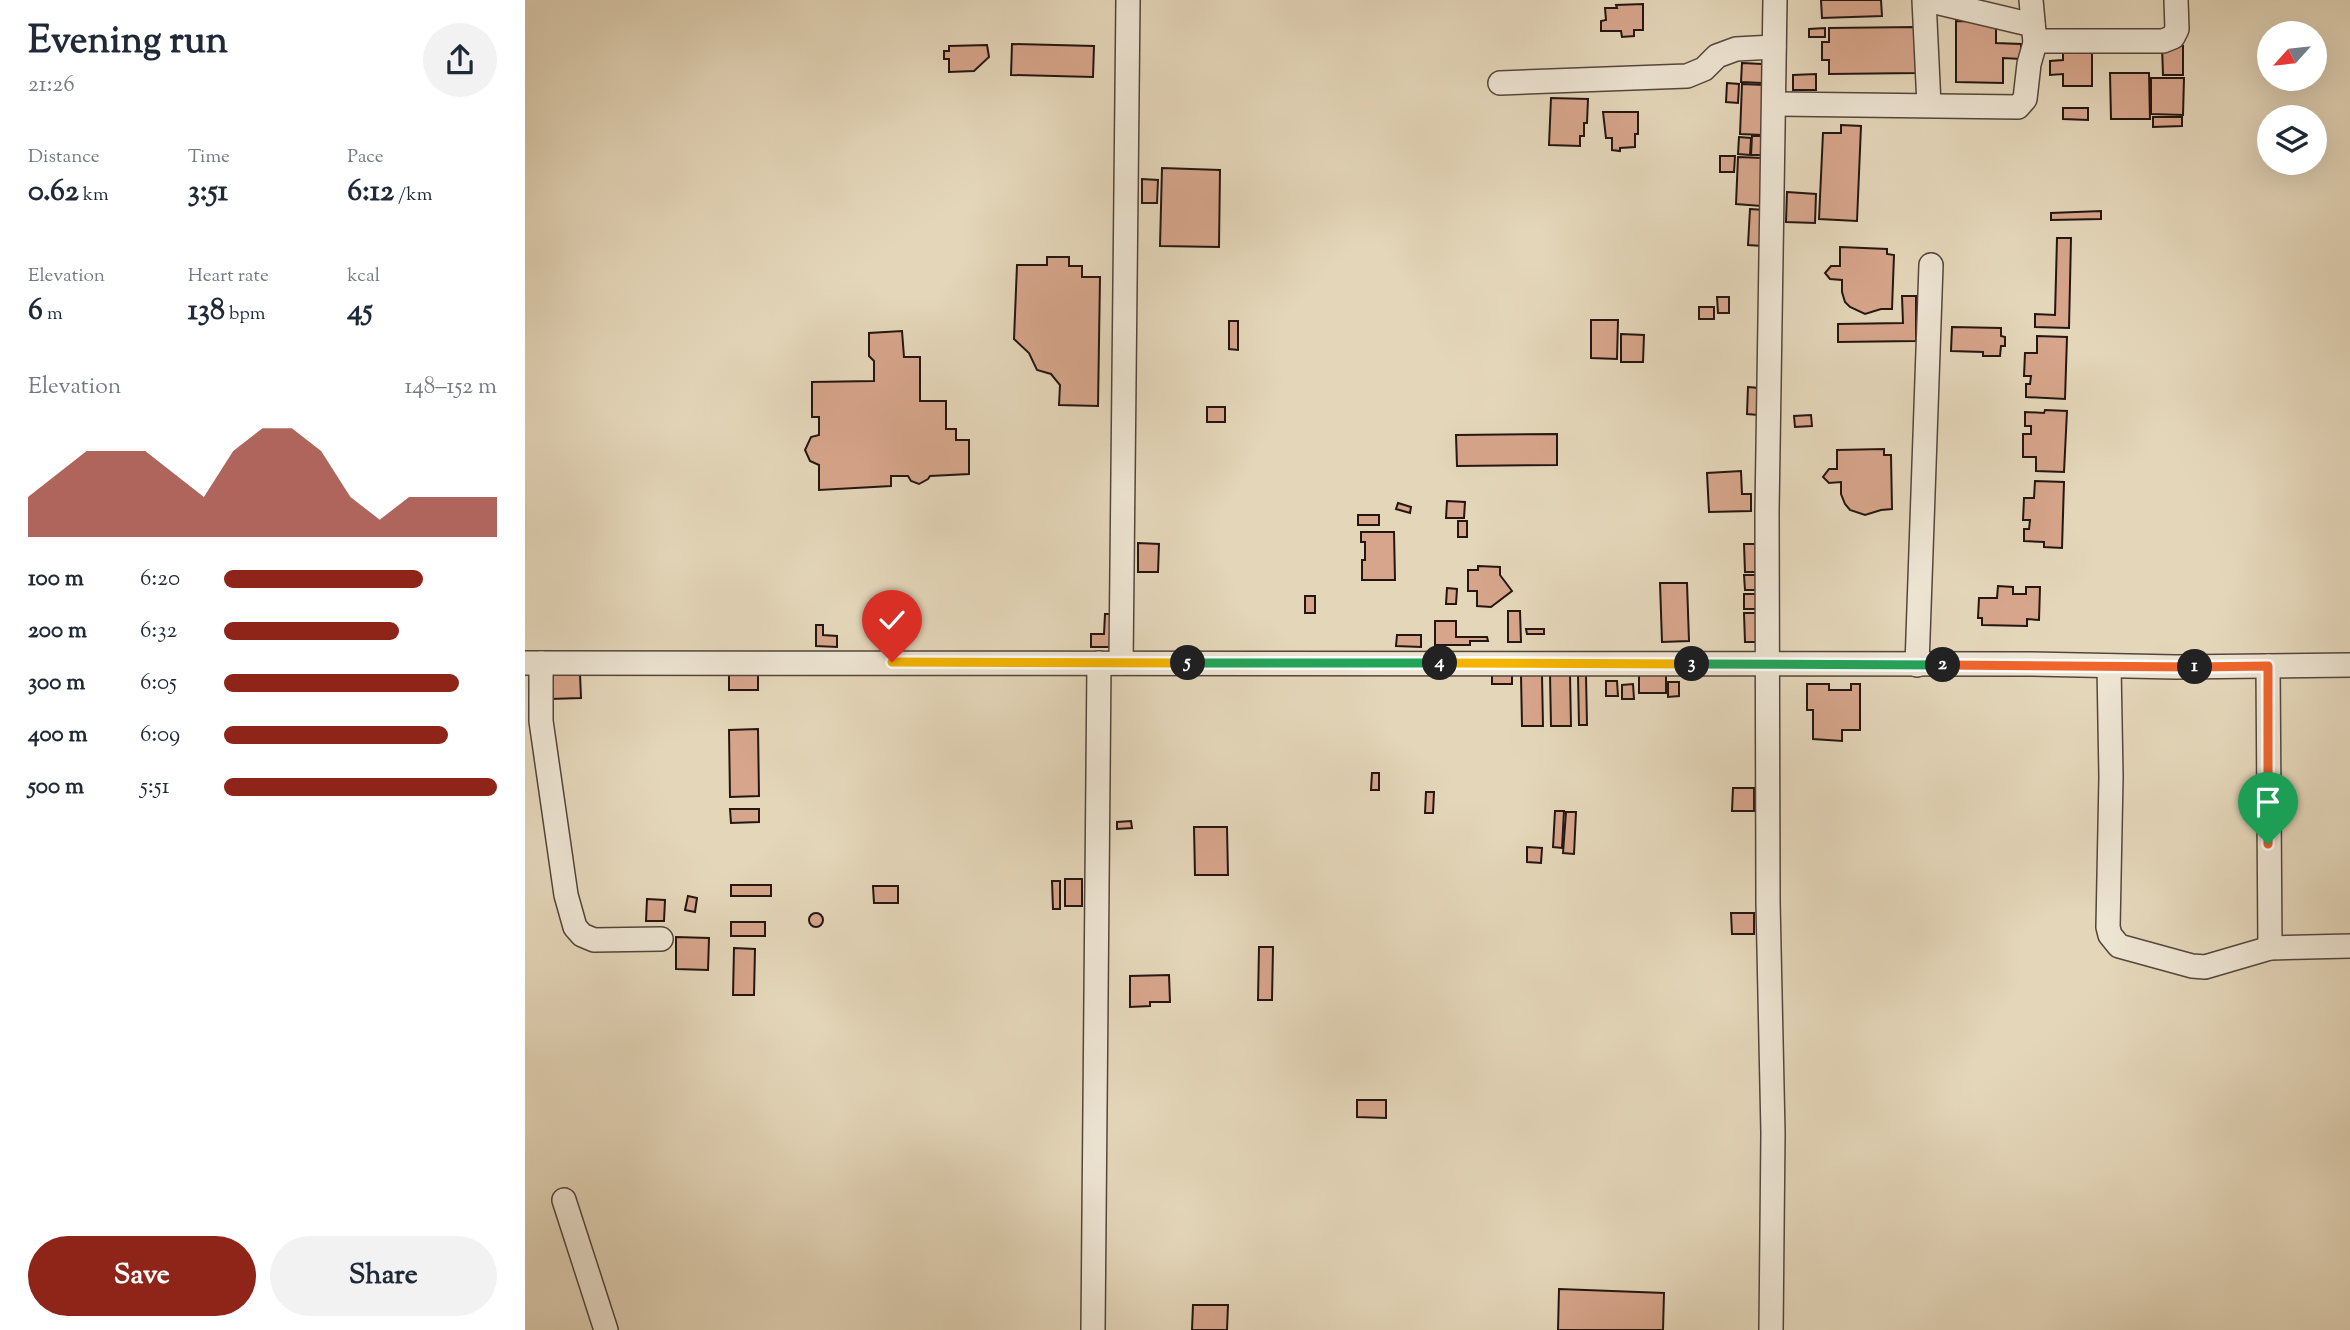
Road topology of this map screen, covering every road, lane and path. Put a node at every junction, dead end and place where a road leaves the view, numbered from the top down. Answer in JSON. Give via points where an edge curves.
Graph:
{"nodes":[{"id":1,"x":1128,"y":0,"type":"edge"},
{"id":2,"x":1775,"y":0,"type":"edge"},
{"id":3,"x":1926,"y":0,"type":"edge"},
{"id":4,"x":2031,"y":0,"type":"edge"},
{"id":5,"x":2176,"y":0,"type":"edge"},
{"id":6,"x":2034,"y":34,"type":"junction"},
{"id":7,"x":1774,"y":47,"type":"junction"},
{"id":8,"x":1500,"y":83,"type":"dead end"},
{"id":9,"x":1774,"y":104,"type":"junction"},
{"id":10,"x":1929,"y":105,"type":"junction"},
{"id":11,"x":1931,"y":265,"type":"dead end"},
{"id":12,"x":533,"y":663,"type":"edge"},
{"id":13,"x":1110,"y":663,"type":"junction"},
{"id":14,"x":1769,"y":664,"type":"junction"},
{"id":15,"x":1917,"y":665,"type":"junction"},
{"id":16,"x":2350,"y":665,"type":"edge"},
{"id":17,"x":2109,"y":666,"type":"junction"},
{"id":18,"x":2268,"y":666,"type":"junction"},
{"id":19,"x":661,"y":939,"type":"dead end"},
{"id":20,"x":2350,"y":946,"type":"edge"},
{"id":21,"x":2270,"y":948,"type":"junction"},
{"id":22,"x":564,"y":1200,"type":"dead end"},
{"id":23,"x":606,"y":1330,"type":"edge"},
{"id":24,"x":1093,"y":1330,"type":"edge"},
{"id":25,"x":1771,"y":1330,"type":"edge"}],
"edges":[{"from":1,"to":13,"type":"street"},
{"from":2,"to":7,"type":"street"},
{"from":3,"to":6,"type":"street"},
{"from":3,"to":10,"type":"street"},
{"from":4,"to":6,"type":"street"},
{"from":5,"to":6,"type":"street","via":[[2177,29],[2163,41],[2040,41]]},
{"from":6,"to":10,"type":"street","via":[[2025,99],[2018,107]]},
{"from":7,"to":8,"type":"street","via":[[1736,49],[1687,76]]},
{"from":7,"to":9,"type":"street"},
{"from":9,"to":10,"type":"street"},
{"from":9,"to":14,"type":"street"},
{"from":11,"to":15,"type":"street"},
{"from":12,"to":13,"type":"street"},
{"from":12,"to":19,"type":"street","via":[[566,895],[575,927],[594,940]]},
{"from":13,"to":14,"type":"street"},
{"from":13,"to":24,"type":"street"},
{"from":14,"to":15,"type":"street"},
{"from":14,"to":25,"type":"street"},
{"from":15,"to":17,"type":"street"},
{"from":16,"to":18,"type":"street"},
{"from":17,"to":18,"type":"street"},
{"from":17,"to":21,"type":"street","via":[[2110,935],[2119,946],[2192,966],[2206,967]]},
{"from":18,"to":21,"type":"street"},
{"from":20,"to":21,"type":"street"},
{"from":22,"to":23,"type":"street"}]}
